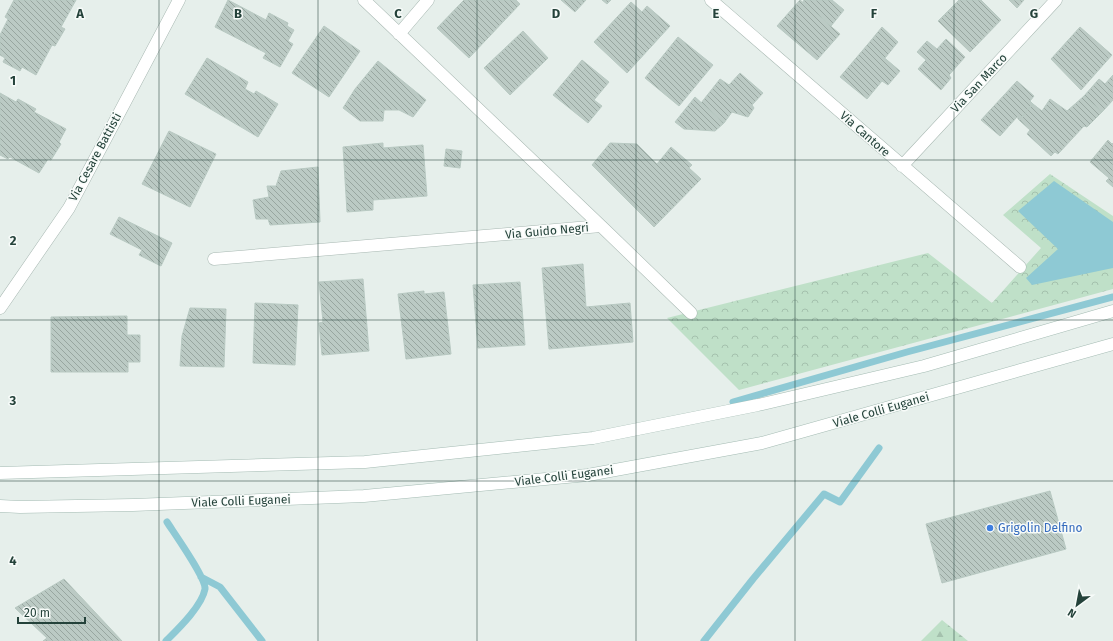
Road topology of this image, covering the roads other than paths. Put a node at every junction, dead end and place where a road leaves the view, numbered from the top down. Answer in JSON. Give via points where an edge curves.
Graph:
{"nodes":[{"id":1,"x":179,"y":0,"type":"edge"},
{"id":2,"x":364,"y":0,"type":"edge"},
{"id":3,"x":428,"y":0,"type":"edge"},
{"id":4,"x":711,"y":0,"type":"edge"},
{"id":5,"x":1056,"y":0,"type":"edge"},
{"id":6,"x":399,"y":34,"type":"junction"},
{"id":7,"x":902,"y":166,"type":"junction"},
{"id":8,"x":601,"y":226,"type":"junction"},
{"id":9,"x":214,"y":259,"type":"dead end"},
{"id":10,"x":1020,"y":267,"type":"dead end"},
{"id":11,"x":0,"y":308,"type":"edge"},
{"id":12,"x":1113,"y":311,"type":"edge"},
{"id":13,"x":691,"y":313,"type":"dead end"},
{"id":14,"x":1113,"y":344,"type":"edge"},
{"id":15,"x":0,"y":473,"type":"edge"},
{"id":16,"x":0,"y":506,"type":"edge"}],
"edges":[{"from":1,"to":11,"type":"main road","name":"Via Cesare Battisti","via":[[69,208]]},
{"from":2,"to":6,"type":"main road","name":"Via Guido Negri"},
{"from":3,"to":6,"type":"main road"},
{"from":4,"to":7,"type":"main road","name":"Via Cantore"},
{"from":5,"to":7,"type":"main road","name":"Via San Marco"},
{"from":6,"to":8,"type":"main road","name":"Via Guido Negri"},
{"from":7,"to":10,"type":"main road","name":"Via Cantore"},
{"from":8,"to":9,"type":"main road","name":"Via Guido Negri"},
{"from":8,"to":13,"type":"main road"},
{"from":12,"to":15,"type":"main road","via":[[924,366],[758,405],[593,438],[365,462]]},
{"from":14,"to":16,"type":"main road","name":"Viale Colli Euganei","via":[[762,443],[588,475],[364,496],[133,505]]}]}
